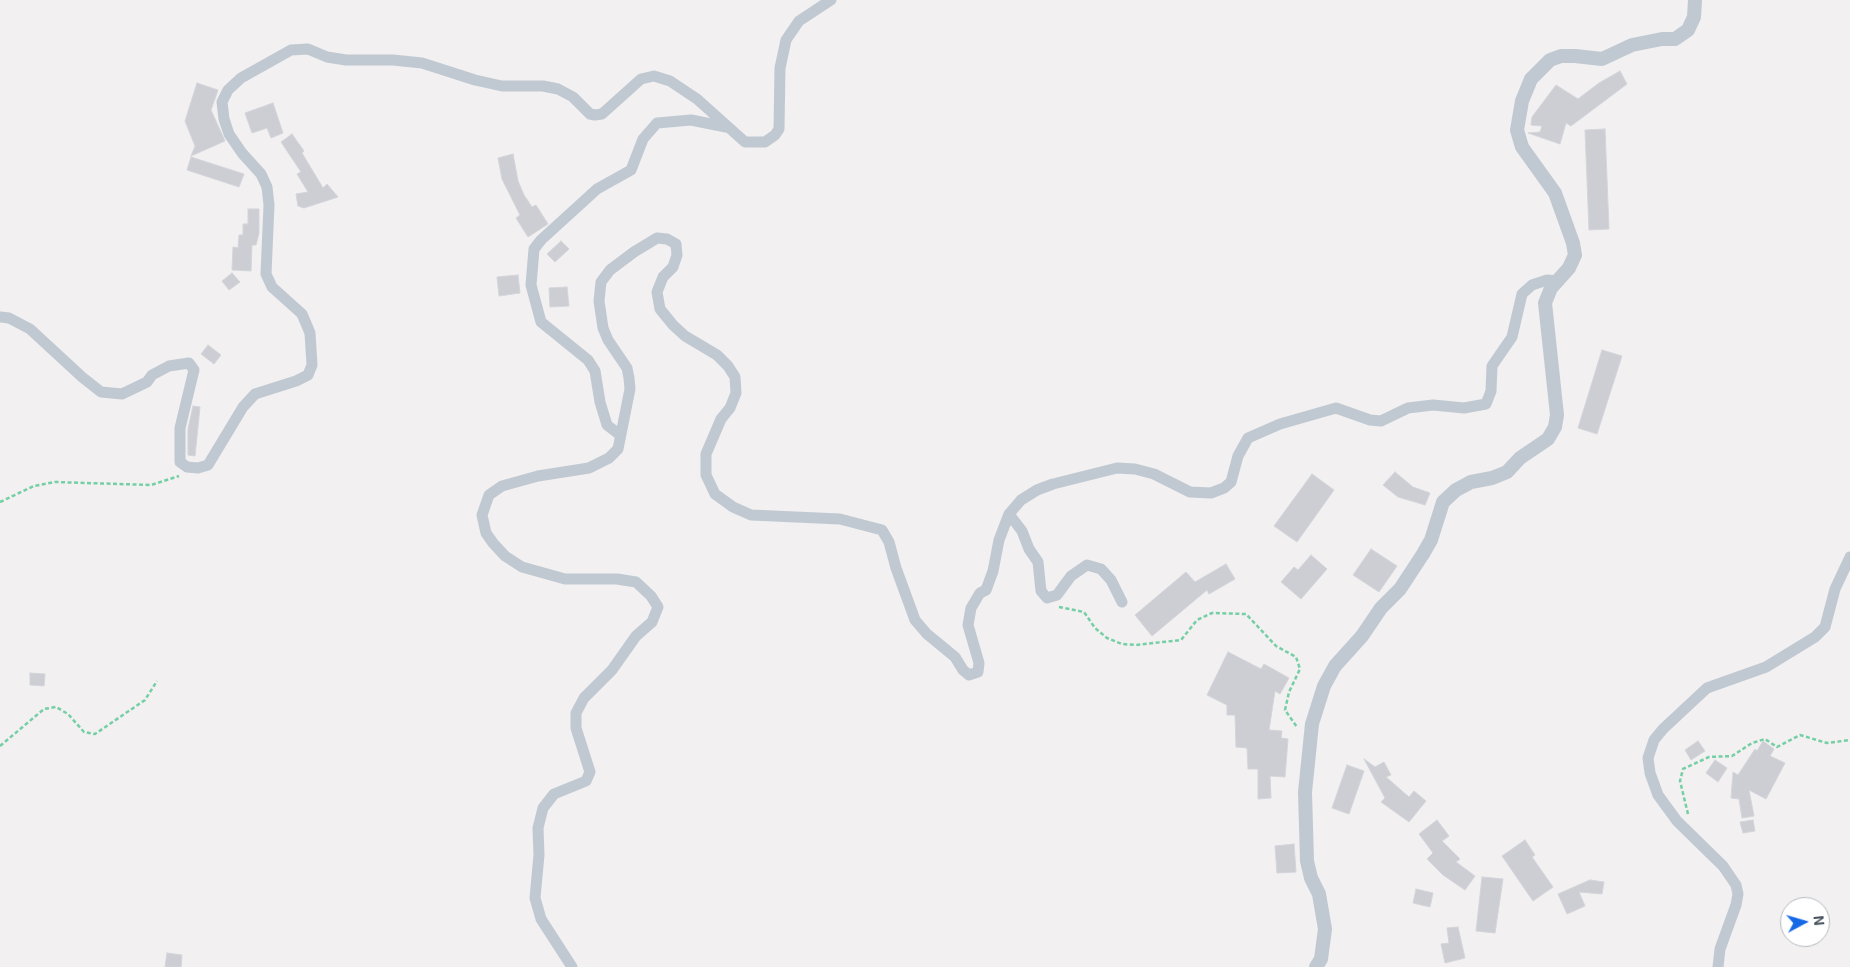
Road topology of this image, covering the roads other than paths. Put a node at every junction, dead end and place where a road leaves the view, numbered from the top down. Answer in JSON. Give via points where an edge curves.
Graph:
{"nodes":[{"id":1,"x":831,"y":0,"type":"edge"},
{"id":2,"x":1695,"y":0,"type":"edge"},
{"id":3,"x":726,"y":127,"type":"junction"},
{"id":4,"x":1559,"y":281,"type":"junction"},
{"id":5,"x":0,"y":317,"type":"edge"},
{"id":6,"x":620,"y":435,"type":"junction"},
{"id":7,"x":1009,"y":514,"type":"junction"},
{"id":8,"x":1850,"y":557,"type":"edge"},
{"id":9,"x":1122,"y":602,"type":"dead end"},
{"id":10,"x":572,"y":967,"type":"edge"},
{"id":11,"x":1316,"y":967,"type":"edge"},
{"id":12,"x":1718,"y":967,"type":"edge"}],
"edges":[{"from":1,"to":3,"type":"street","via":[[800,21],[786,40],[780,68],[779,129],[775,135],[764,142],[745,142]]},
{"from":2,"to":4,"type":"street","via":[[1694,17],[1688,30],[1676,39],[1640,43],[1602,59],[1561,56],[1550,60],[1531,79],[1522,101],[1518,130],[1522,147],[1555,193],[1574,242],[1575,255],[1570,268]]},
{"from":3,"to":5,"type":"street","via":[[697,99],[670,81],[654,76],[641,79],[602,114],[595,115],[558,89],[502,86],[422,63],[346,60],[308,49],[291,50],[254,69],[228,90],[222,102],[224,119],[229,134],[261,174],[267,187],[266,274],[272,287],[302,314],[310,333],[312,364],[308,374],[296,381],[255,394],[243,407],[208,465],[198,468],[180,462],[178,445],[193,366],[189,363],[169,366],[122,394],[102,392],[30,329]]},
{"from":3,"to":6,"type":"street","via":[[692,120],[657,123],[643,139],[631,170],[597,189],[534,249],[531,285],[541,322],[588,360],[595,371],[608,425]]},
{"from":4,"to":7,"type":"street","via":[[1547,280],[1532,285],[1522,294],[1512,337],[1492,366],[1491,390],[1486,404],[1464,408],[1433,405],[1408,408],[1381,421],[1336,408],[1280,424],[1248,438],[1238,456],[1231,482],[1211,493],[1190,492],[1135,468],[1116,468],[1037,490],[1021,500]]},
{"from":4,"to":11,"type":"street","via":[[1551,288],[1545,303],[1557,415],[1555,427],[1548,439],[1520,458],[1507,472],[1471,482],[1443,502],[1423,554],[1400,589],[1380,608],[1362,636],[1335,666],[1315,708],[1305,792],[1307,861],[1319,894],[1325,929],[1321,959]]},
{"from":6,"to":7,"type":"street","via":[[630,389],[629,378],[627,368],[603,328],[599,301],[601,282],[610,270],[634,252],[657,238],[667,239],[676,244],[677,255],[657,292],[660,308],[685,336],[717,355],[735,377],[736,393],[730,408],[720,419],[706,454],[706,475],[715,494],[751,515],[840,519],[882,530],[915,620],[954,656],[969,675],[978,672],[979,663],[968,625],[970,608],[986,590]]},
{"from":6,"to":10,"type":"street","via":[[618,449],[609,458],[589,468],[502,486],[489,495],[482,515],[486,533],[493,543],[522,567],[565,579],[636,582],[658,608],[652,622],[636,636],[612,670],[584,698],[576,713],[576,728],[590,772],[586,780],[554,794],[543,808],[538,828],[535,898],[541,919]]},
{"from":7,"to":9,"type":"street","via":[[1038,562],[1041,591],[1047,598],[1057,595],[1071,576],[1087,565],[1101,569],[1111,580]]},
{"from":8,"to":12,"type":"street","via":[[1835,589],[1825,627],[1815,637],[1766,667],[1707,688],[1654,740],[1648,758],[1658,795],[1677,821],[1722,866],[1736,885],[1738,894],[1720,948]]}]}
